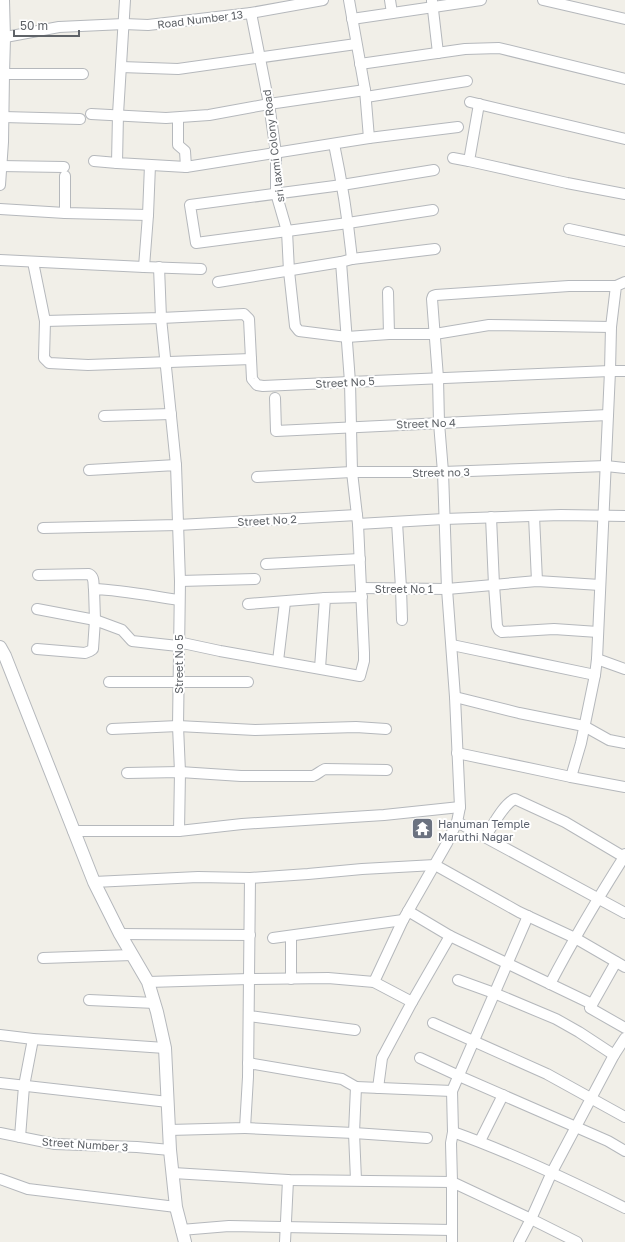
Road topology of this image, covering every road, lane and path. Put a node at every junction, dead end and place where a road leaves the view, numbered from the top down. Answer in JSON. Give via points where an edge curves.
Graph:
{"nodes":[{"id":1,"x":4,"y":0,"type":"edge"},
{"id":2,"x":125,"y":0,"type":"edge"},
{"id":3,"x":323,"y":0,"type":"edge"},
{"id":4,"x":349,"y":0,"type":"edge"},
{"id":5,"x":390,"y":0,"type":"edge"},
{"id":6,"x":476,"y":0,"type":"edge"},
{"id":7,"x":543,"y":0,"type":"edge"},
{"id":8,"x":432,"y":3,"type":"edge"},
{"id":9,"x":251,"y":13,"type":"junction"},
{"id":10,"x":392,"y":13,"type":"junction"},
{"id":11,"x":352,"y":19,"type":"junction"},
{"id":12,"x":625,"y":19,"type":"edge"},
{"id":13,"x":124,"y":24,"type":"junction"},
{"id":14,"x":3,"y":38,"type":"edge"},
{"id":15,"x":356,"y":44,"type":"junction"},
{"id":16,"x":438,"y":52,"type":"junction"},
{"id":17,"x":260,"y":57,"type":"junction"},
{"id":18,"x":360,"y":64,"type":"junction"},
{"id":19,"x":121,"y":67,"type":"junction"},
{"id":20,"x":4,"y":74,"type":"junction"},
{"id":21,"x":83,"y":74,"type":"dead end"},
{"id":22,"x":625,"y":79,"type":"edge"},
{"id":23,"x":467,"y":81,"type":"dead end"},
{"id":24,"x":2,"y":92,"type":"edge"},
{"id":25,"x":365,"y":94,"type":"junction"},
{"id":26,"x":269,"y":104,"type":"junction"},
{"id":27,"x":91,"y":114,"type":"dead end"},
{"id":28,"x":118,"y":114,"type":"junction"},
{"id":29,"x":3,"y":117,"type":"junction"},
{"id":30,"x":178,"y":118,"type":"junction"},
{"id":31,"x":80,"y":119,"type":"dead end"},
{"id":32,"x":458,"y":127,"type":"dead end"},
{"id":33,"x":369,"y":138,"type":"junction"},
{"id":34,"x":625,"y":139,"type":"edge"},
{"id":35,"x":334,"y":144,"type":"junction"},
{"id":36,"x":276,"y":153,"type":"junction"},
{"id":37,"x":454,"y":158,"type":"dead end"},
{"id":38,"x":94,"y":161,"type":"dead end"},
{"id":39,"x":469,"y":161,"type":"junction"},
{"id":40,"x":117,"y":163,"type":"junction"},
{"id":41,"x":150,"y":165,"type":"junction"},
{"id":42,"x":1,"y":166,"type":"edge"},
{"id":43,"x":186,"y":167,"type":"junction"},
{"id":44,"x":434,"y":170,"type":"dead end"},
{"id":45,"x":342,"y":184,"type":"junction"},
{"id":46,"x":0,"y":185,"type":"edge"},
{"id":47,"x":276,"y":192,"type":"junction"},
{"id":48,"x":625,"y":194,"type":"edge"},
{"id":49,"x":0,"y":209,"type":"edge"},
{"id":50,"x":433,"y":210,"type":"dead end"},
{"id":51,"x":66,"y":213,"type":"junction"},
{"id":52,"x":148,"y":215,"type":"junction"},
{"id":53,"x":348,"y":223,"type":"junction"},
{"id":54,"x":569,"y":230,"type":"dead end"},
{"id":55,"x":287,"y":231,"type":"junction"},
{"id":56,"x":625,"y":241,"type":"edge"},
{"id":57,"x":436,"y":249,"type":"dead end"},
{"id":58,"x":352,"y":259,"type":"junction"},
{"id":59,"x":0,"y":260,"type":"edge"},
{"id":60,"x":33,"y":262,"type":"junction"},
{"id":61,"x":341,"y":262,"type":"junction"},
{"id":62,"x":144,"y":267,"type":"junction"},
{"id":63,"x":159,"y":267,"type":"junction"},
{"id":64,"x":201,"y":269,"type":"dead end"},
{"id":65,"x":289,"y":271,"type":"junction"},
{"id":66,"x":218,"y":282,"type":"dead end"},
{"id":67,"x":621,"y":290,"type":"edge"},
{"id":68,"x":388,"y":292,"type":"dead end"},
{"id":69,"x":161,"y":318,"type":"junction"},
{"id":70,"x":45,"y":321,"type":"junction"},
{"id":71,"x":611,"y":327,"type":"junction"},
{"id":72,"x":389,"y":334,"type":"junction"},
{"id":73,"x":435,"y":334,"type":"junction"},
{"id":74,"x":347,"y":337,"type":"junction"},
{"id":75,"x":252,"y":359,"type":"junction"},
{"id":76,"x":165,"y":363,"type":"junction"},
{"id":77,"x":610,"y":371,"type":"junction"},
{"id":78,"x":625,"y":371,"type":"edge"},
{"id":79,"x":438,"y":378,"type":"junction"},
{"id":80,"x":350,"y":382,"type":"junction"},
{"id":81,"x":275,"y":398,"type":"dead end"},
{"id":82,"x":171,"y":414,"type":"junction"},
{"id":83,"x":608,"y":415,"type":"junction"},
{"id":84,"x":104,"y":416,"type":"dead end"},
{"id":85,"x":439,"y":423,"type":"junction"},
{"id":86,"x":351,"y":426,"type":"junction"},
{"id":87,"x":176,"y":465,"type":"junction"},
{"id":88,"x":606,"y":466,"type":"junction"},
{"id":89,"x":625,"y":468,"type":"edge"},
{"id":90,"x":89,"y":470,"type":"dead end"},
{"id":91,"x":352,"y":472,"type":"junction"},
{"id":92,"x":443,"y":472,"type":"junction"},
{"id":93,"x":257,"y":477,"type":"dead end"},
{"id":94,"x":603,"y":515,"type":"junction"},
{"id":95,"x":534,"y":516,"type":"junction"},
{"id":96,"x":625,"y":516,"type":"edge"},
{"id":97,"x":492,"y":517,"type":"junction"},
{"id":98,"x":444,"y":519,"type":"junction"},
{"id":99,"x":358,"y":520,"type":"junction"},
{"id":100,"x":397,"y":522,"type":"junction"},
{"id":101,"x":178,"y":525,"type":"junction"},
{"id":102,"x":43,"y":528,"type":"dead end"},
{"id":103,"x":360,"y":559,"type":"junction"},
{"id":104,"x":266,"y":564,"type":"dead end"},
{"id":105,"x":38,"y":575,"type":"dead end"},
{"id":106,"x":255,"y":579,"type":"dead end"},
{"id":107,"x":180,"y":581,"type":"junction"},
{"id":108,"x":537,"y":581,"type":"junction"},
{"id":109,"x":600,"y":584,"type":"junction"},
{"id":110,"x":494,"y":585,"type":"junction"},
{"id":111,"x":401,"y":588,"type":"junction"},
{"id":112,"x":94,"y":589,"type":"junction"},
{"id":113,"x":447,"y":589,"type":"junction"},
{"id":114,"x":362,"y":592,"type":"junction"},
{"id":115,"x":325,"y":598,"type":"junction"},
{"id":116,"x":179,"y":600,"type":"junction"},
{"id":117,"x":285,"y":602,"type":"junction"},
{"id":118,"x":248,"y":604,"type":"dead end"},
{"id":119,"x":36,"y":609,"type":"dead end"},
{"id":120,"x":95,"y":620,"type":"junction"},
{"id":121,"x":402,"y":620,"type":"dead end"},
{"id":122,"x":598,"y":632,"type":"junction"},
{"id":123,"x":178,"y":644,"type":"junction"},
{"id":124,"x":452,"y":645,"type":"junction"},
{"id":125,"x":0,"y":647,"type":"edge"},
{"id":126,"x":37,"y":649,"type":"dead end"},
{"id":127,"x":596,"y":660,"type":"junction"},
{"id":128,"x":278,"y":661,"type":"junction"},
{"id":129,"x":320,"y":668,"type":"junction"},
{"id":130,"x":625,"y":669,"type":"edge"},
{"id":131,"x":595,"y":675,"type":"junction"},
{"id":132,"x":178,"y":681,"type":"junction"},
{"id":133,"x":109,"y":682,"type":"dead end"},
{"id":134,"x":248,"y":682,"type":"dead end"},
{"id":135,"x":455,"y":697,"type":"junction"},
{"id":136,"x":178,"y":726,"type":"junction"},
{"id":137,"x":584,"y":726,"type":"junction"},
{"id":138,"x":112,"y":729,"type":"dead end"},
{"id":139,"x":386,"y":729,"type":"dead end"},
{"id":140,"x":625,"y":742,"type":"edge"},
{"id":141,"x":457,"y":753,"type":"junction"},
{"id":142,"x":387,"y":770,"type":"dead end"},
{"id":143,"x":180,"y":772,"type":"junction"},
{"id":144,"x":127,"y":773,"type":"dead end"},
{"id":145,"x":571,"y":777,"type":"junction"},
{"id":146,"x":625,"y":787,"type":"edge"},
{"id":147,"x":460,"y":807,"type":"junction"},
{"id":148,"x":458,"y":822,"type":"junction"},
{"id":149,"x":73,"y":831,"type":"junction"},
{"id":150,"x":179,"y":831,"type":"junction"},
{"id":151,"x":485,"y":837,"type":"junction"},
{"id":152,"x":625,"y":856,"type":"edge"},
{"id":153,"x":434,"y":865,"type":"junction"},
{"id":154,"x":250,"y":878,"type":"junction"},
{"id":155,"x":94,"y":882,"type":"junction"},
{"id":156,"x":598,"y":898,"type":"junction"},
{"id":157,"x":408,"y":911,"type":"junction"},
{"id":158,"x":625,"y":913,"type":"edge"},
{"id":159,"x":528,"y":916,"type":"junction"},
{"id":160,"x":403,"y":920,"type":"junction"},
{"id":161,"x":120,"y":934,"type":"junction"},
{"id":162,"x":250,"y":935,"type":"junction"},
{"id":163,"x":291,"y":936,"type":"junction"},
{"id":164,"x":450,"y":936,"type":"junction"},
{"id":165,"x":273,"y":938,"type":"dead end"},
{"id":166,"x":574,"y":938,"type":"junction"},
{"id":167,"x":132,"y":955,"type":"junction"},
{"id":168,"x":43,"y":958,"type":"dead end"},
{"id":169,"x":507,"y":964,"type":"junction"},
{"id":170,"x":621,"y":965,"type":"edge"},
{"id":171,"x":291,"y":978,"type":"junction"},
{"id":172,"x":250,"y":979,"type":"junction"},
{"id":173,"x":458,"y":980,"type":"dead end"},
{"id":174,"x":148,"y":982,"type":"junction"},
{"id":175,"x":374,"y":982,"type":"junction"},
{"id":176,"x":550,"y":984,"type":"junction"},
{"id":177,"x":494,"y":993,"type":"junction"},
{"id":178,"x":89,"y":1000,"type":"dead end"},
{"id":179,"x":412,"y":1002,"type":"junction"},
{"id":180,"x":155,"y":1003,"type":"junction"},
{"id":181,"x":592,"y":1004,"type":"junction"},
{"id":182,"x":249,"y":1016,"type":"junction"},
{"id":183,"x":433,"y":1024,"type":"dead end"},
{"id":184,"x":625,"y":1028,"type":"edge"},
{"id":185,"x":355,"y":1030,"type":"dead end"},
{"id":186,"x":0,"y":1035,"type":"edge"},
{"id":187,"x":625,"y":1038,"type":"edge"},
{"id":188,"x":33,"y":1039,"type":"junction"},
{"id":189,"x":473,"y":1041,"type":"junction"},
{"id":190,"x":165,"y":1048,"type":"junction"},
{"id":191,"x":614,"y":1055,"type":"junction"},
{"id":192,"x":420,"y":1058,"type":"dead end"},
{"id":193,"x":248,"y":1063,"type":"junction"},
{"id":194,"x":459,"y":1076,"type":"junction"},
{"id":195,"x":0,"y":1082,"type":"edge"},
{"id":196,"x":24,"y":1086,"type":"junction"},
{"id":197,"x":356,"y":1087,"type":"junction"},
{"id":198,"x":378,"y":1088,"type":"junction"},
{"id":199,"x":452,"y":1091,"type":"junction"},
{"id":200,"x":503,"y":1095,"type":"junction"},
{"id":201,"x":592,"y":1098,"type":"junction"},
{"id":202,"x":168,"y":1102,"type":"junction"},
{"id":203,"x":625,"y":1117,"type":"edge"},
{"id":204,"x":576,"y":1127,"type":"junction"},
{"id":205,"x":245,"y":1128,"type":"junction"},
{"id":206,"x":169,"y":1130,"type":"junction"},
{"id":207,"x":453,"y":1132,"type":"junction"},
{"id":208,"x":0,"y":1133,"type":"edge"},
{"id":209,"x":354,"y":1133,"type":"junction"},
{"id":210,"x":20,"y":1137,"type":"junction"},
{"id":211,"x":427,"y":1138,"type":"dead end"},
{"id":212,"x":480,"y":1141,"type":"junction"},
{"id":213,"x":170,"y":1150,"type":"junction"},
{"id":214,"x":625,"y":1151,"type":"edge"},
{"id":215,"x":552,"y":1172,"type":"junction"},
{"id":216,"x":173,"y":1173,"type":"junction"},
{"id":217,"x":0,"y":1179,"type":"edge"},
{"id":218,"x":288,"y":1180,"type":"junction"},
{"id":219,"x":356,"y":1180,"type":"junction"},
{"id":220,"x":452,"y":1182,"type":"junction"},
{"id":221,"x":176,"y":1207,"type":"junction"},
{"id":222,"x":625,"y":1208,"type":"edge"},
{"id":223,"x":531,"y":1219,"type":"junction"},
{"id":224,"x":287,"y":1227,"type":"junction"},
{"id":225,"x":452,"y":1230,"type":"junction"},
{"id":226,"x":183,"y":1236,"type":"edge"},
{"id":227,"x":285,"y":1242,"type":"edge"},
{"id":228,"x":452,"y":1242,"type":"edge"},
{"id":229,"x":519,"y":1242,"type":"edge"},
{"id":230,"x":577,"y":1242,"type":"edge"}],
"edges":[{"from":1,"to":14,"type":"street"},
{"from":2,"to":13,"type":"street"},
{"from":3,"to":9,"type":"street","name":"Road Number 13"},
{"from":4,"to":11,"type":"street"},
{"from":5,"to":10,"type":"street"},
{"from":6,"to":8,"type":"street"},
{"from":7,"to":12,"type":"street"},
{"from":8,"to":10,"type":"street"},
{"from":8,"to":16,"type":"street"},
{"from":9,"to":13,"type":"street","name":"Road Number 13","via":[[148,25]]},
{"from":9,"to":17,"type":"street","name":"sri laxmi Colony Road"},
{"from":10,"to":11,"type":"street"},
{"from":11,"to":15,"type":"street"},
{"from":13,"to":14,"type":"street","name":"Road Number 13","via":[[59,26]]},
{"from":13,"to":19,"type":"street"},
{"from":14,"to":20,"type":"street"},
{"from":15,"to":17,"type":"street"},
{"from":15,"to":18,"type":"street"},
{"from":16,"to":18,"type":"street"},
{"from":16,"to":22,"type":"street","via":[[499,48]]},
{"from":17,"to":19,"type":"street","via":[[178,69]]},
{"from":17,"to":26,"type":"street","name":"sri laxmi Colony Road"},
{"from":18,"to":25,"type":"street"},
{"from":19,"to":28,"type":"street"},
{"from":20,"to":21,"type":"street"},
{"from":20,"to":24,"type":"street"},
{"from":23,"to":25,"type":"street"},
{"from":24,"to":29,"type":"street"},
{"from":25,"to":26,"type":"street"},
{"from":25,"to":33,"type":"street"},
{"from":26,"to":30,"type":"street"},
{"from":26,"to":36,"type":"street","name":"sri laxmi Colony Road"},
{"from":27,"to":28,"type":"street"},
{"from":28,"to":30,"type":"street"},
{"from":28,"to":40,"type":"street"},
{"from":29,"to":31,"type":"street"},
{"from":29,"to":42,"type":"street"},
{"from":30,"to":43,"type":"street","via":[[177,140],[178,145],[185,151]]},
{"from":32,"to":33,"type":"street"},
{"from":33,"to":35,"type":"street"},
{"from":34,"to":39,"type":"street","via":[[474,103]]},
{"from":35,"to":36,"type":"street"},
{"from":35,"to":45,"type":"street"},
{"from":36,"to":43,"type":"street"},
{"from":36,"to":47,"type":"street","name":"sri laxmi Colony Road"},
{"from":37,"to":39,"type":"street"},
{"from":38,"to":40,"type":"street"},
{"from":39,"to":48,"type":"street"},
{"from":40,"to":41,"type":"street"},
{"from":41,"to":43,"type":"street"},
{"from":41,"to":52,"type":"street"},
{"from":42,"to":46,"type":"street"},
{"from":42,"to":51,"type":"street","via":[[65,172]]},
{"from":44,"to":45,"type":"street"},
{"from":45,"to":47,"type":"street"},
{"from":45,"to":53,"type":"street"},
{"from":47,"to":55,"type":"street","name":"sri laxmi Colony Road"},
{"from":47,"to":55,"type":"street","via":[[190,205],[196,243]]},
{"from":49,"to":51,"type":"street"},
{"from":50,"to":53,"type":"street"},
{"from":51,"to":52,"type":"street"},
{"from":52,"to":62,"type":"street"},
{"from":53,"to":55,"type":"street"},
{"from":53,"to":58,"type":"street"},
{"from":54,"to":56,"type":"street"},
{"from":55,"to":65,"type":"street","name":"sri laxmi Colony Road"},
{"from":57,"to":58,"type":"street"},
{"from":58,"to":61,"type":"street"},
{"from":59,"to":60,"type":"street"},
{"from":60,"to":62,"type":"street"},
{"from":60,"to":70,"type":"street"},
{"from":61,"to":65,"type":"street"},
{"from":61,"to":74,"type":"street"},
{"from":62,"to":63,"type":"street"},
{"from":63,"to":64,"type":"street"},
{"from":63,"to":69,"type":"street","name":"Street No 5"},
{"from":65,"to":66,"type":"street"},
{"from":65,"to":74,"type":"street","name":"sri laxmi Colony Road","via":[[295,326],[299,331]]},
{"from":67,"to":71,"type":"street"},
{"from":67,"to":73,"type":"street","via":[[569,286],[436,295],[432,299]]},
{"from":68,"to":72,"type":"street"},
{"from":69,"to":70,"type":"street"},
{"from":69,"to":75,"type":"street","via":[[244,314],[249,319]]},
{"from":69,"to":76,"type":"street","name":"Street No 5"},
{"from":70,"to":76,"type":"street","via":[[43,354],[49,364]]},
{"from":71,"to":73,"type":"street","name":"sri laxmi Colony Road","via":[[489,325]]},
{"from":71,"to":77,"type":"street"},
{"from":72,"to":73,"type":"street","name":"sri laxmi Colony Road"},
{"from":72,"to":74,"type":"street","name":"sri laxmi Colony Road"},
{"from":73,"to":79,"type":"street"},
{"from":74,"to":80,"type":"street"},
{"from":75,"to":76,"type":"street"},
{"from":75,"to":80,"type":"street","name":"Street No 5","via":[[252,379],[257,385]]},
{"from":76,"to":82,"type":"street","name":"Street No 5"},
{"from":77,"to":78,"type":"street","name":"Street No 5"},
{"from":77,"to":79,"type":"street","name":"Street No 5"},
{"from":77,"to":83,"type":"street"},
{"from":79,"to":80,"type":"street","name":"Street No 5"},
{"from":79,"to":85,"type":"street"},
{"from":80,"to":86,"type":"street"},
{"from":81,"to":86,"type":"street","name":"Street No 4","via":[[276,431]]},
{"from":82,"to":84,"type":"street"},
{"from":82,"to":87,"type":"street","name":"Street No 5"},
{"from":83,"to":85,"type":"street","name":"Street No 4"},
{"from":83,"to":88,"type":"street"},
{"from":85,"to":86,"type":"street","name":"Street No 4"},
{"from":85,"to":92,"type":"street"},
{"from":86,"to":91,"type":"street"},
{"from":87,"to":90,"type":"street"},
{"from":87,"to":101,"type":"street","name":"Street No 5"},
{"from":88,"to":89,"type":"street","name":"Street no 3"},
{"from":88,"to":92,"type":"street","name":"Street no 3"},
{"from":88,"to":94,"type":"street"},
{"from":91,"to":92,"type":"street","name":"Street no 3"},
{"from":91,"to":93,"type":"street","name":"Street no 3"},
{"from":91,"to":99,"type":"street"},
{"from":92,"to":98,"type":"street"},
{"from":94,"to":95,"type":"street"},
{"from":94,"to":96,"type":"street"},
{"from":94,"to":109,"type":"street"},
{"from":95,"to":97,"type":"street"},
{"from":95,"to":108,"type":"street"},
{"from":97,"to":98,"type":"street"},
{"from":97,"to":110,"type":"street"},
{"from":98,"to":100,"type":"street","name":"Street No 2"},
{"from":98,"to":113,"type":"street"},
{"from":99,"to":100,"type":"street","name":"Street No 2"},
{"from":99,"to":101,"type":"street","name":"Street No 2"},
{"from":99,"to":103,"type":"street"},
{"from":100,"to":111,"type":"street"},
{"from":101,"to":102,"type":"street","name":"Street No 2"},
{"from":101,"to":107,"type":"street","name":"Street No 5"},
{"from":103,"to":104,"type":"street"},
{"from":103,"to":114,"type":"street"},
{"from":105,"to":112,"type":"street","via":[[89,574],[93,579]]},
{"from":106,"to":107,"type":"street"},
{"from":107,"to":116,"type":"street","name":"Street No 5"},
{"from":108,"to":109,"type":"street","name":"Street No 1"},
{"from":108,"to":110,"type":"street","name":"Street No 1"},
{"from":109,"to":122,"type":"street"},
{"from":110,"to":113,"type":"street","name":"Street No 1"},
{"from":110,"to":122,"type":"street","via":[[497,626],[502,632],[554,629]]},
{"from":111,"to":113,"type":"street","name":"Street No 1"},
{"from":111,"to":114,"type":"street","name":"Street No 1"},
{"from":111,"to":121,"type":"street"},
{"from":112,"to":116,"type":"street","via":[[118,590],[129,594]]},
{"from":112,"to":120,"type":"street"},
{"from":113,"to":124,"type":"street"},
{"from":114,"to":115,"type":"street","name":"Street No 1"},
{"from":114,"to":129,"type":"street","via":[[364,661],[360,676]]},
{"from":115,"to":117,"type":"street","name":"Street No 1"},
{"from":115,"to":129,"type":"street"},
{"from":116,"to":123,"type":"street","name":"Street No 5"},
{"from":117,"to":118,"type":"street","name":"Street No 1"},
{"from":117,"to":128,"type":"street"},
{"from":119,"to":120,"type":"street"},
{"from":120,"to":123,"type":"street","via":[[122,630],[132,641]]},
{"from":120,"to":126,"type":"street","via":[[93,649],[90,651],[85,653]]},
{"from":122,"to":127,"type":"street"},
{"from":123,"to":128,"type":"street"},
{"from":123,"to":132,"type":"street","name":"Street No 5"},
{"from":124,"to":131,"type":"street"},
{"from":124,"to":135,"type":"street"},
{"from":125,"to":149,"type":"street"},
{"from":127,"to":130,"type":"street"},
{"from":127,"to":131,"type":"street"},
{"from":128,"to":129,"type":"street"},
{"from":131,"to":137,"type":"street"},
{"from":132,"to":133,"type":"street"},
{"from":132,"to":134,"type":"street"},
{"from":132,"to":136,"type":"street","name":"Street No 5"},
{"from":135,"to":137,"type":"street"},
{"from":135,"to":141,"type":"street"},
{"from":136,"to":138,"type":"street"},
{"from":136,"to":139,"type":"street","via":[[255,730],[356,727]]},
{"from":136,"to":143,"type":"street","name":"Street No 5"},
{"from":137,"to":140,"type":"street","via":[[609,740]]},
{"from":137,"to":145,"type":"street"},
{"from":141,"to":145,"type":"street"},
{"from":141,"to":147,"type":"street"},
{"from":142,"to":143,"type":"street","via":[[325,769],[313,776],[242,776]]},
{"from":143,"to":144,"type":"street"},
{"from":143,"to":150,"type":"street","name":"Street No 5"},
{"from":145,"to":146,"type":"street"},
{"from":147,"to":148,"type":"street"},
{"from":147,"to":150,"type":"street"},
{"from":148,"to":151,"type":"street"},
{"from":148,"to":153,"type":"street"},
{"from":149,"to":150,"type":"street"},
{"from":149,"to":155,"type":"street"},
{"from":151,"to":152,"type":"street","via":[[506,805],[515,799],[565,822]]},
{"from":151,"to":156,"type":"street"},
{"from":152,"to":156,"type":"street"},
{"from":153,"to":154,"type":"street"},
{"from":153,"to":157,"type":"street"},
{"from":153,"to":159,"type":"street"},
{"from":154,"to":155,"type":"street","via":[[198,877]]},
{"from":154,"to":162,"type":"street"},
{"from":155,"to":161,"type":"street"},
{"from":156,"to":158,"type":"street"},
{"from":156,"to":166,"type":"street"},
{"from":157,"to":160,"type":"street"},
{"from":157,"to":164,"type":"street"},
{"from":159,"to":166,"type":"street"},
{"from":159,"to":169,"type":"street"},
{"from":160,"to":163,"type":"street"},
{"from":160,"to":175,"type":"street"},
{"from":161,"to":162,"type":"street"},
{"from":161,"to":167,"type":"street"},
{"from":162,"to":172,"type":"street"},
{"from":163,"to":165,"type":"street"},
{"from":163,"to":171,"type":"street"},
{"from":164,"to":169,"type":"street"},
{"from":164,"to":179,"type":"street"},
{"from":166,"to":170,"type":"street"},
{"from":166,"to":176,"type":"street"},
{"from":167,"to":168,"type":"street"},
{"from":167,"to":174,"type":"street"},
{"from":169,"to":176,"type":"street"},
{"from":169,"to":177,"type":"street"},
{"from":170,"to":181,"type":"street"},
{"from":171,"to":172,"type":"street"},
{"from":171,"to":175,"type":"street"},
{"from":172,"to":174,"type":"street"},
{"from":172,"to":182,"type":"street"},
{"from":173,"to":177,"type":"street"},
{"from":174,"to":180,"type":"street"},
{"from":175,"to":179,"type":"street"},
{"from":176,"to":181,"type":"street"},
{"from":177,"to":189,"type":"street"},
{"from":177,"to":191,"type":"street","via":[[556,1019]]},
{"from":178,"to":180,"type":"street"},
{"from":179,"to":198,"type":"street","via":[[382,1058]]},
{"from":180,"to":190,"type":"street"},
{"from":181,"to":184,"type":"street","via":[[590,1008]]},
{"from":182,"to":185,"type":"street"},
{"from":182,"to":193,"type":"street"},
{"from":183,"to":189,"type":"street"},
{"from":186,"to":188,"type":"street"},
{"from":187,"to":191,"type":"street"},
{"from":188,"to":190,"type":"street"},
{"from":188,"to":196,"type":"street"},
{"from":189,"to":194,"type":"street"},
{"from":189,"to":201,"type":"street","via":[[547,1074]]},
{"from":190,"to":202,"type":"street"},
{"from":191,"to":201,"type":"street"},
{"from":192,"to":194,"type":"street"},
{"from":193,"to":197,"type":"street","via":[[342,1079]]},
{"from":193,"to":205,"type":"street"},
{"from":194,"to":199,"type":"street"},
{"from":194,"to":200,"type":"street"},
{"from":195,"to":196,"type":"street"},
{"from":196,"to":202,"type":"street"},
{"from":196,"to":210,"type":"street"},
{"from":197,"to":198,"type":"street"},
{"from":197,"to":209,"type":"street"},
{"from":198,"to":199,"type":"street"},
{"from":199,"to":207,"type":"street"},
{"from":200,"to":204,"type":"street"},
{"from":200,"to":212,"type":"street"},
{"from":201,"to":203,"type":"street"},
{"from":201,"to":204,"type":"street"},
{"from":202,"to":206,"type":"street"},
{"from":204,"to":214,"type":"street"},
{"from":204,"to":215,"type":"street"},
{"from":205,"to":206,"type":"street"},
{"from":205,"to":209,"type":"street"},
{"from":206,"to":213,"type":"street"},
{"from":207,"to":212,"type":"street"},
{"from":207,"to":220,"type":"street"},
{"from":208,"to":210,"type":"street","name":"Street Number 3"},
{"from":209,"to":211,"type":"street"},
{"from":209,"to":219,"type":"street"},
{"from":210,"to":213,"type":"street","name":"Street Number 3","via":[[55,1144]]},
{"from":212,"to":215,"type":"street"},
{"from":213,"to":216,"type":"street"},
{"from":215,"to":222,"type":"street"},
{"from":215,"to":223,"type":"street"},
{"from":216,"to":218,"type":"street"},
{"from":216,"to":221,"type":"street"},
{"from":217,"to":221,"type":"street","via":[[28,1189]]},
{"from":218,"to":219,"type":"street"},
{"from":218,"to":224,"type":"street"},
{"from":219,"to":220,"type":"street"},
{"from":220,"to":223,"type":"street"},
{"from":220,"to":225,"type":"street"},
{"from":221,"to":226,"type":"street"},
{"from":223,"to":229,"type":"street"},
{"from":223,"to":230,"type":"street"},
{"from":224,"to":225,"type":"street"},
{"from":224,"to":226,"type":"street","via":[[229,1226]]},
{"from":224,"to":227,"type":"street"},
{"from":225,"to":228,"type":"street"}]}
